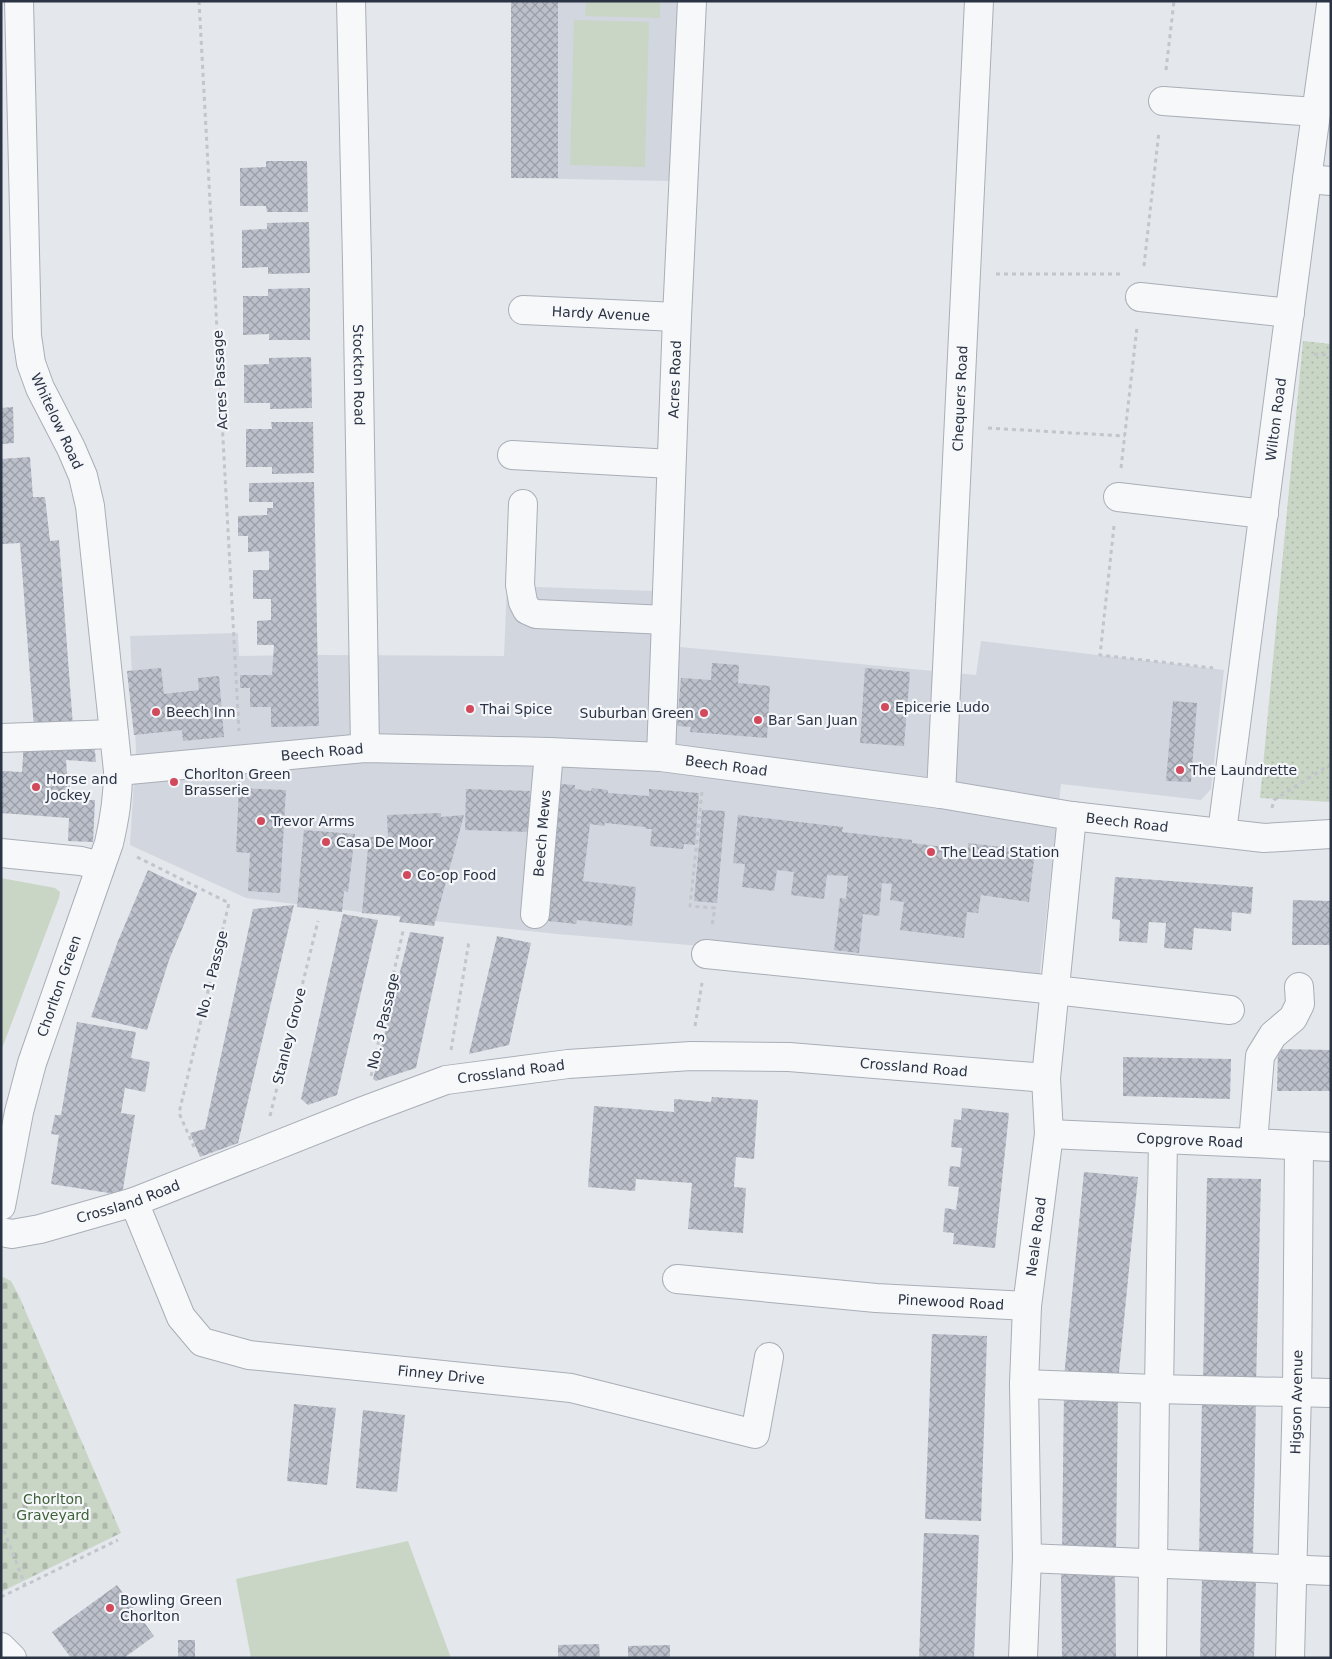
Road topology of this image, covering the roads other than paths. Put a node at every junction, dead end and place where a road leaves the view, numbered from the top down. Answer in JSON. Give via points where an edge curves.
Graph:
{"nodes":[{"id":1,"x":19,"y":1,"type":"edge"},
{"id":2,"x":351,"y":1,"type":"edge"},
{"id":3,"x":692,"y":1,"type":"edge"},
{"id":4,"x":979,"y":1,"type":"edge"},
{"id":5,"x":1331,"y":5,"type":"edge"},
{"id":6,"x":1163,"y":101,"type":"road end"},
{"id":7,"x":1316,"y":112,"type":"junction"},
{"id":8,"x":1319,"y":180,"type":"edge"},
{"id":9,"x":1142,"y":286,"type":"road end"},
{"id":10,"x":523,"y":310,"type":"dead end"},
{"id":11,"x":1290,"y":313,"type":"junction"},
{"id":12,"x":677,"y":317,"type":"junction"},
{"id":13,"x":512,"y":455,"type":"dead end"},
{"id":14,"x":672,"y":464,"type":"junction"},
{"id":15,"x":1118,"y":497,"type":"road end"},
{"id":16,"x":523,"y":504,"type":"dead end"},
{"id":17,"x":1264,"y":514,"type":"junction"},
{"id":18,"x":666,"y":620,"type":"junction"},
{"id":19,"x":114,"y":734,"type":"junction"},
{"id":20,"x":1,"y":738,"type":"edge"},
{"id":21,"x":365,"y":748,"type":"junction"},
{"id":22,"x":549,"y":752,"type":"junction"},
{"id":23,"x":661,"y":757,"type":"junction"},
{"id":24,"x":118,"y":771,"type":"junction"},
{"id":25,"x":941,"y":794,"type":"junction"},
{"id":26,"x":1072,"y":816,"type":"junction"},
{"id":27,"x":1222,"y":832,"type":"junction"},
{"id":28,"x":1331,"y":834,"type":"edge"},
{"id":29,"x":1,"y":853,"type":"edge"},
{"id":30,"x":104,"y":855,"type":"junction"},
{"id":31,"x":535,"y":914,"type":"dead end"},
{"id":32,"x":706,"y":954,"type":"road end"},
{"id":33,"x":1299,"y":987,"type":"dead end"},
{"id":34,"x":1055,"y":990,"type":"junction"},
{"id":35,"x":1230,"y":1010,"type":"dead end"},
{"id":36,"x":1046,"y":1078,"type":"junction"},
{"id":37,"x":1049,"y":1134,"type":"junction"},
{"id":38,"x":1163,"y":1139,"type":"junction"},
{"id":39,"x":1253,"y":1142,"type":"junction"},
{"id":40,"x":1299,"y":1146,"type":"junction"},
{"id":41,"x":1331,"y":1147,"type":"edge"},
{"id":42,"x":134,"y":1202,"type":"junction"},
{"id":43,"x":1,"y":1206,"type":"edge"},
{"id":44,"x":1,"y":1232,"type":"edge"},
{"id":45,"x":677,"y":1279,"type":"dead end"},
{"id":46,"x":1027,"y":1306,"type":"junction"},
{"id":47,"x":769,"y":1357,"type":"dead end"},
{"id":48,"x":1024,"y":1384,"type":"junction"},
{"id":49,"x":1157,"y":1390,"type":"junction"},
{"id":50,"x":1297,"y":1392,"type":"junction"},
{"id":51,"x":1331,"y":1394,"type":"edge"},
{"id":52,"x":1027,"y":1558,"type":"junction"},
{"id":53,"x":1153,"y":1563,"type":"junction"},
{"id":54,"x":1292,"y":1569,"type":"junction"},
{"id":55,"x":1331,"y":1571,"type":"edge"},
{"id":56,"x":1,"y":1647,"type":"edge"},
{"id":57,"x":12,"y":1658,"type":"edge"},
{"id":58,"x":1023,"y":1658,"type":"edge"},
{"id":59,"x":1152,"y":1658,"type":"edge"},
{"id":60,"x":1290,"y":1658,"type":"edge"}],
"edges":[{"from":1,"to":19,"type":"street","name":"Whitelow Road","via":[[27,336],[31,363],[40,388],[71,448],[90,506]]},
{"from":2,"to":21,"type":"street","name":"Stockton Road"},
{"from":3,"to":12,"type":"street","name":"Acres Road"},
{"from":4,"to":25,"type":"street","name":"Chequers Road"},
{"from":5,"to":7,"type":"street","name":"Wilton Road"},
{"from":6,"to":7,"type":"street"},
{"from":7,"to":8,"type":"street","name":"Wilton Road"},
{"from":8,"to":11,"type":"street","name":"Wilton Road"},
{"from":9,"to":11,"type":"street"},
{"from":10,"to":12,"type":"street","name":"Hardy Avenue"},
{"from":11,"to":17,"type":"street","name":"Wilton Road"},
{"from":12,"to":14,"type":"street","name":"Acres Road"},
{"from":13,"to":14,"type":"street"},
{"from":14,"to":18,"type":"street","name":"Acres Road"},
{"from":15,"to":17,"type":"street"},
{"from":16,"to":18,"type":"street","via":[[520,585],[527,610],[536,614]]},
{"from":17,"to":27,"type":"street","name":"Wilton Road"},
{"from":18,"to":23,"type":"street","name":"Acres Road"},
{"from":19,"to":20,"type":"street"},
{"from":19,"to":24,"type":"street","name":"Whitelow Road"},
{"from":21,"to":22,"type":"street","name":"Beech Road"},
{"from":21,"to":24,"type":"street","name":"Beech Road"},
{"from":22,"to":23,"type":"street","name":"Beech Road"},
{"from":22,"to":31,"type":"street","name":"Beech Mews"},
{"from":23,"to":25,"type":"street","name":"Beech Road"},
{"from":24,"to":30,"type":"street","name":"Whitelow Road","via":[[116,816]]},
{"from":25,"to":26,"type":"street","name":"Beech Road"},
{"from":26,"to":27,"type":"street","name":"Beech Road"},
{"from":26,"to":34,"type":"street","name":"Neale Road"},
{"from":27,"to":28,"type":"street","name":"Beech Road","via":[[1264,838]]},
{"from":29,"to":30,"type":"street","via":[[80,861]]},
{"from":30,"to":43,"type":"street","name":"Chorlton Green","via":[[32,1062]]},
{"from":32,"to":34,"type":"street"},
{"from":33,"to":39,"type":"street","via":[[1300,1004],[1293,1018],[1273,1035],[1260,1056]]},
{"from":34,"to":35,"type":"street"},
{"from":34,"to":36,"type":"street","name":"Neale Road"},
{"from":36,"to":37,"type":"street","name":"Neale Road"},
{"from":36,"to":42,"type":"street","name":"Crossland Road","via":[[789,1057],[691,1056],[568,1064],[446,1080]]},
{"from":37,"to":38,"type":"street","name":"Copgrove Road"},
{"from":37,"to":46,"type":"street","name":"Neale Road"},
{"from":38,"to":39,"type":"street","name":"Copgrove Road"},
{"from":38,"to":49,"type":"street"},
{"from":39,"to":40,"type":"street","name":"Copgrove Road"},
{"from":40,"to":41,"type":"street","name":"Copgrove Road"},
{"from":40,"to":50,"type":"street","name":"Higson Avenue"},
{"from":42,"to":44,"type":"street","name":"Crossland Road","via":[[40,1228],[12,1234]]},
{"from":42,"to":47,"type":"street","name":"Finney Drive","via":[[181,1317],[202,1342],[249,1355],[571,1388],[754,1434]]},
{"from":45,"to":46,"type":"street","name":"Pinewood Road","via":[[876,1298]]},
{"from":46,"to":48,"type":"street","name":"Neale Road"},
{"from":48,"to":49,"type":"street"},
{"from":48,"to":52,"type":"street","name":"Neale Road"},
{"from":49,"to":50,"type":"street"},
{"from":49,"to":53,"type":"street"},
{"from":50,"to":51,"type":"street"},
{"from":50,"to":54,"type":"street","name":"Higson Avenue"},
{"from":52,"to":53,"type":"street"},
{"from":52,"to":58,"type":"street","name":"Neale Road"},
{"from":53,"to":54,"type":"street"},
{"from":53,"to":59,"type":"street"},
{"from":54,"to":55,"type":"street"},
{"from":54,"to":60,"type":"street","name":"Higson Avenue"},
{"from":56,"to":57,"type":"street"}]}
